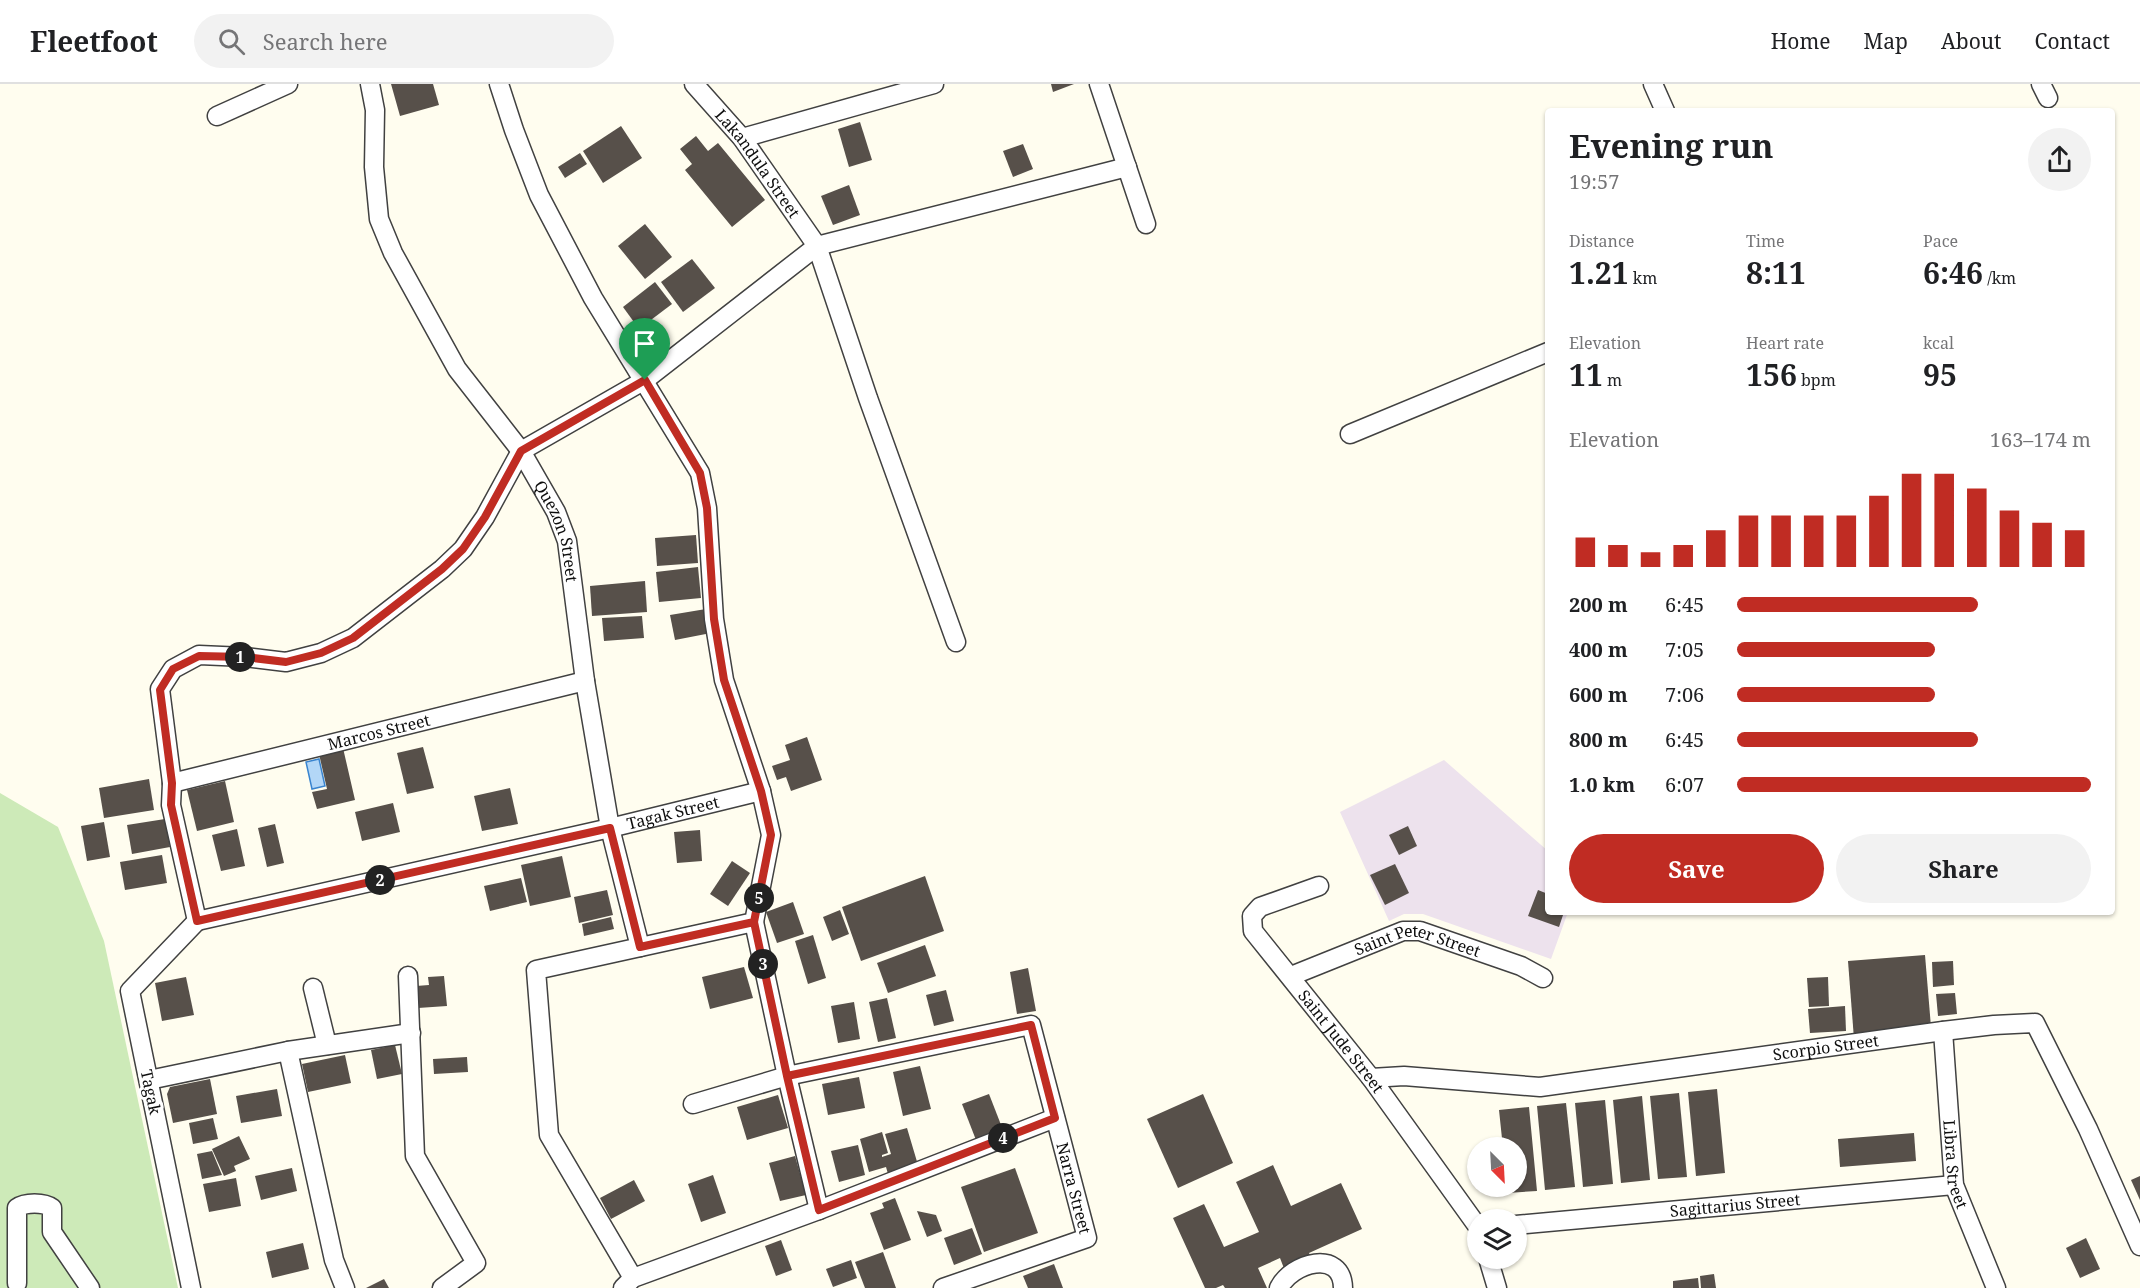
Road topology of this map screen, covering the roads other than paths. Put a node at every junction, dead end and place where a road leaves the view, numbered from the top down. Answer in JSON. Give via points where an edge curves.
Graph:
{"nodes":[{"id":1,"x":288,"y":84,"type":"edge"},
{"id":2,"x":370,"y":84,"type":"edge"},
{"id":3,"x":499,"y":84,"type":"edge"},
{"id":4,"x":694,"y":84,"type":"edge"},
{"id":5,"x":934,"y":84,"type":"edge"},
{"id":6,"x":1099,"y":84,"type":"edge"},
{"id":7,"x":1653,"y":84,"type":"edge"},
{"id":8,"x":1664,"y":108,"type":"edge"},
{"id":9,"x":217,"y":116,"type":"dead end"},
{"id":10,"x":742,"y":138,"type":"junction"},
{"id":11,"x":1127,"y":167,"type":"junction"},
{"id":12,"x":1146,"y":224,"type":"dead end"},
{"id":13,"x":817,"y":246,"type":"junction"},
{"id":14,"x":1545,"y":353,"type":"edge"},
{"id":15,"x":645,"y":380,"type":"junction"},
{"id":16,"x":1350,"y":434,"type":"dead end"},
{"id":17,"x":521,"y":451,"type":"junction"},
{"id":18,"x":956,"y":642,"type":"dead end"},
{"id":19,"x":585,"y":681,"type":"junction"},
{"id":20,"x":172,"y":783,"type":"junction"},
{"id":21,"x":761,"y":791,"type":"junction"},
{"id":22,"x":610,"y":828,"type":"junction"},
{"id":23,"x":1319,"y":886,"type":"dead end"},
{"id":24,"x":197,"y":921,"type":"junction"},
{"id":25,"x":754,"y":922,"type":"junction"},
{"id":26,"x":640,"y":947,"type":"junction"},
{"id":27,"x":408,"y":976,"type":"dead end"},
{"id":28,"x":1291,"y":976,"type":"junction"},
{"id":29,"x":1543,"y":978,"type":"dead end"},
{"id":30,"x":313,"y":988,"type":"dead end"},
{"id":31,"x":1943,"y":1031,"type":"junction"},
{"id":32,"x":411,"y":1033,"type":"junction"},
{"id":33,"x":327,"y":1045,"type":"junction"},
{"id":34,"x":288,"y":1052,"type":"junction"},
{"id":35,"x":787,"y":1076,"type":"junction"},
{"id":36,"x":1371,"y":1078,"type":"junction"},
{"id":37,"x":149,"y":1080,"type":"junction"},
{"id":38,"x":693,"y":1104,"type":"dead end"},
{"id":39,"x":1055,"y":1118,"type":"junction"},
{"id":40,"x":1954,"y":1185,"type":"junction"},
{"id":41,"x":819,"y":1210,"type":"junction"},
{"id":42,"x":1467,"y":1212,"type":"edge"},
{"id":43,"x":1527,"y":1225,"type":"edge"},
{"id":44,"x":2140,"y":1246,"type":"edge"},
{"id":45,"x":1491,"y":1269,"type":"edge"},
{"id":46,"x":628,"y":1283,"type":"edge"},
{"id":47,"x":14,"y":1286,"type":"edge"},
{"id":48,"x":90,"y":1288,"type":"edge"},
{"id":49,"x":191,"y":1288,"type":"edge"},
{"id":50,"x":345,"y":1288,"type":"edge"},
{"id":51,"x":442,"y":1288,"type":"edge"},
{"id":52,"x":943,"y":1288,"type":"edge"},
{"id":53,"x":1279,"y":1288,"type":"edge"},
{"id":54,"x":1343,"y":1288,"type":"edge"},
{"id":55,"x":1497,"y":1288,"type":"edge"},
{"id":56,"x":1996,"y":1288,"type":"edge"}],
"edges":[{"from":1,"to":9,"type":"street"},
{"from":2,"to":17,"type":"street","name":"Quezon Street","via":[[375,110],[374,167],[379,219],[393,253],[457,369]]},
{"from":3,"to":15,"type":"street","via":[[539,195],[594,298]]},
{"from":4,"to":10,"type":"street","name":"Lakandula Street"},
{"from":5,"to":10,"type":"street"},
{"from":6,"to":11,"type":"street"},
{"from":7,"to":8,"type":"street"},
{"from":10,"to":13,"type":"street","name":"Lakandula Street"},
{"from":11,"to":12,"type":"street"},
{"from":11,"to":13,"type":"street"},
{"from":13,"to":15,"type":"street"},
{"from":13,"to":18,"type":"street","name":"Lakandula Street","via":[[867,398]]},
{"from":14,"to":16,"type":"street"},
{"from":15,"to":17,"type":"street"},
{"from":15,"to":21,"type":"street","via":[[700,473],[724,680]]},
{"from":17,"to":19,"type":"street","name":"Quezon Street","via":[[556,512],[567,541]]},
{"from":17,"to":20,"type":"street","via":[[463,549],[353,638],[321,653],[286,662],[199,656],[173,669],[160,690]]},
{"from":19,"to":20,"type":"street","name":"Marcos Street"},
{"from":19,"to":22,"type":"street","name":"Quezon Street"},
{"from":20,"to":24,"type":"street","via":[[171,805]]},
{"from":21,"to":22,"type":"street","name":"Tagak Street"},
{"from":21,"to":25,"type":"street","via":[[771,835]]},
{"from":22,"to":24,"type":"street","name":"Tagak Street"},
{"from":22,"to":26,"type":"street","name":"Quezon Street"},
{"from":23,"to":28,"type":"street","name":"Saint Jude Street","via":[[1260,907],[1252,916],[1253,931]]},
{"from":24,"to":37,"type":"street","name":"Tagak","via":[[130,991]]},
{"from":25,"to":26,"type":"street"},
{"from":25,"to":35,"type":"street"},
{"from":26,"to":46,"type":"street","via":[[536,970],[549,1136]]},
{"from":27,"to":32,"type":"street"},
{"from":28,"to":29,"type":"street","name":"Saint Peter Street","via":[[1403,931],[1420,931],[1521,966]]},
{"from":28,"to":36,"type":"street","name":"Saint Jude Street"},
{"from":30,"to":33,"type":"street"},
{"from":31,"to":36,"type":"street","name":"Scorpio Street","via":[[1540,1087],[1404,1076]]},
{"from":31,"to":40,"type":"street","name":"Libra Street"},
{"from":31,"to":44,"type":"street","name":"Scorpio Street","via":[[2035,1023]]},
{"from":32,"to":33,"type":"street"},
{"from":32,"to":51,"type":"street","via":[[415,1156],[476,1263]]},
{"from":33,"to":34,"type":"street"},
{"from":34,"to":37,"type":"street"},
{"from":34,"to":50,"type":"street","via":[[334,1260]]},
{"from":35,"to":38,"type":"street"},
{"from":35,"to":39,"type":"street","name":"Narra Street","via":[[1031,1025]]},
{"from":35,"to":41,"type":"street"},
{"from":36,"to":42,"type":"street","name":"Saint Jude Street"},
{"from":37,"to":49,"type":"street","name":"Tagak"},
{"from":39,"to":41,"type":"street"},
{"from":39,"to":52,"type":"street","name":"Narra Street","via":[[1087,1239]]},
{"from":40,"to":43,"type":"street","name":"Sagittarius Street"},
{"from":40,"to":56,"type":"street","name":"Libra Street"},
{"from":41,"to":46,"type":"street"},
{"from":45,"to":55,"type":"street"},
{"from":47,"to":48,"type":"street","via":[[17,1208],[45,1204],[52,1208],[52,1232]]},
{"from":53,"to":54,"type":"street","via":[[1292,1272],[1320,1263],[1335,1268]]}]}
